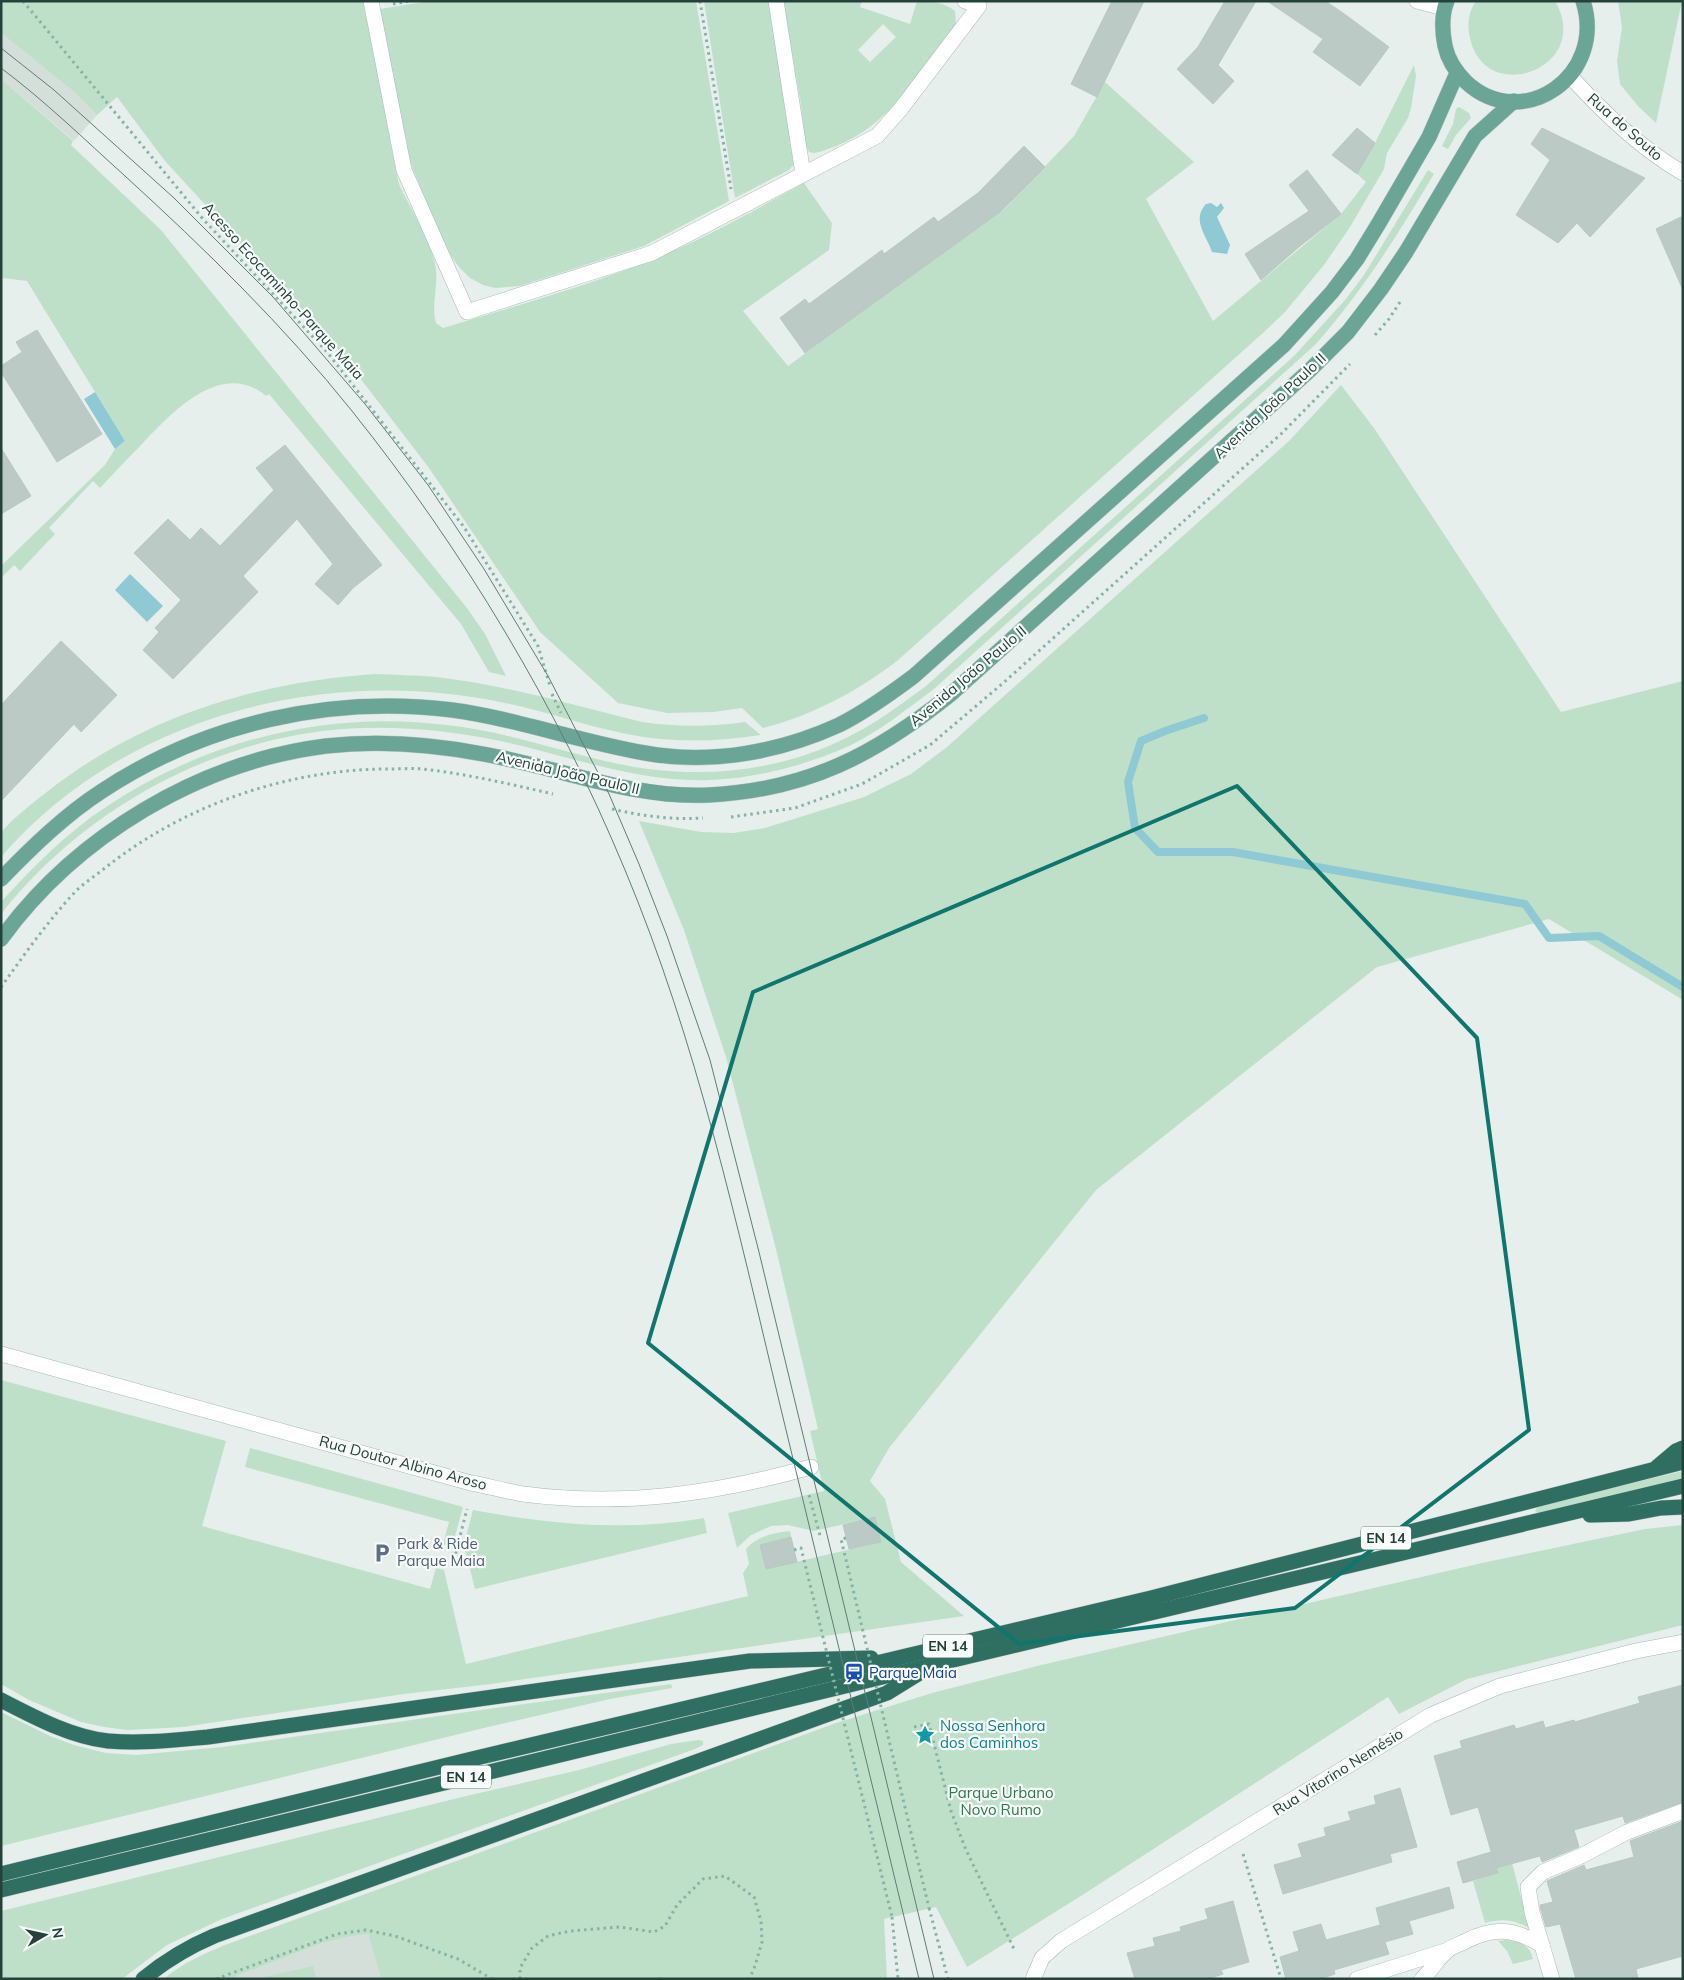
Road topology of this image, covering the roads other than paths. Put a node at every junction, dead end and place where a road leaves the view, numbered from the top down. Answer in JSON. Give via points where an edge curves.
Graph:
{"nodes":[{"id":1,"x":776,"y":1,"type":"edge"},
{"id":2,"x":1417,"y":1,"type":"edge"},
{"id":3,"x":1583,"y":1,"type":"edge"},
{"id":4,"x":379,"y":3,"type":"edge"},
{"id":5,"x":975,"y":3,"type":"edge"},
{"id":6,"x":1446,"y":5,"type":"edge"},
{"id":7,"x":1457,"y":73,"type":"junction"},
{"id":8,"x":1570,"y":76,"type":"junction"},
{"id":9,"x":1514,"y":101,"type":"junction"},
{"id":10,"x":1683,"y":173,"type":"edge"},
{"id":11,"x":803,"y":174,"type":"junction"},
{"id":12,"x":1,"y":879,"type":"edge"},
{"id":13,"x":1,"y":939,"type":"edge"},
{"id":14,"x":1,"y":1354,"type":"edge"},
{"id":15,"x":1683,"y":1448,"type":"edge"},
{"id":16,"x":1683,"y":1462,"type":"edge"},
{"id":17,"x":811,"y":1467,"type":"dead end"},
{"id":18,"x":1654,"y":1470,"type":"junction"},
{"id":19,"x":1683,"y":1486,"type":"edge"},
{"id":20,"x":1683,"y":1507,"type":"edge"},
{"id":21,"x":1561,"y":1516,"type":"junction"},
{"id":22,"x":1683,"y":1642,"type":"edge"},
{"id":23,"x":901,"y":1657,"type":"junction"},
{"id":24,"x":932,"y":1665,"type":"junction"},
{"id":25,"x":1,"y":1700,"type":"edge"},
{"id":26,"x":1683,"y":1811,"type":"edge"},
{"id":27,"x":1,"y":1874,"type":"edge"},
{"id":28,"x":1,"y":1890,"type":"edge"},
{"id":29,"x":1542,"y":1945,"type":"junction"},
{"id":30,"x":1448,"y":1950,"type":"junction"},
{"id":31,"x":143,"y":1979,"type":"edge"},
{"id":32,"x":1033,"y":1979,"type":"edge"},
{"id":33,"x":1356,"y":1979,"type":"edge"},
{"id":34,"x":1422,"y":1979,"type":"edge"},
{"id":35,"x":1552,"y":1979,"type":"edge"}],
"edges":[{"from":1,"to":11,"type":"street"},
{"from":2,"to":6,"type":"street"},
{"from":3,"to":8,"type":"main road","via":[[1588,37],[1582,58]]},
{"from":4,"to":11,"type":"street","via":[[404,170],[467,312],[652,253]]},
{"from":5,"to":11,"type":"street","via":[[878,136]]},
{"from":6,"to":7,"type":"main road","via":[[1443,38],[1446,53]]},
{"from":7,"to":9,"type":"main road","via":[[1473,88],[1492,98]]},
{"from":7,"to":12,"type":"main road","via":[[1429,137],[1379,224],[1357,258],[1284,345],[914,676],[840,724],[770,749],[696,757],[647,754],[514,721],[427,707],[354,706],[300,712],[197,741],[125,777],[74,811]]},
{"from":8,"to":9,"type":"main road","via":[[1554,90],[1535,99]]},
{"from":8,"to":10,"type":"street","name":"Rua do Souto","via":[[1609,117],[1655,155]]},
{"from":9,"to":13,"type":"main road","name":"Avenida João Paulo II","via":[[1475,136],[1406,252],[1348,332],[952,694],[886,742],[831,770],[795,781],[707,796],[652,792],[456,749],[402,743],[326,746],[299,751],[210,777],[136,814],[55,878]]},
{"from":14,"to":17,"type":"street","name":"Rua Doutor Albino Aroso","via":[[520,1494],[640,1499],[710,1491]]},
{"from":15,"to":18,"type":"highway","number":"EN 14"},
{"from":16,"to":18,"type":"highway","number":"EN 14"},
{"from":18,"to":23,"type":"highway","number":"EN 14","via":[[1161,1596]]},
{"from":19,"to":21,"type":"highway","number":"EN 14"},
{"from":20,"to":21,"type":"highway","number":"EN 14","via":[[1629,1514]]},
{"from":21,"to":24,"type":"highway","number":"EN 14"},
{"from":22,"to":32,"type":"street","name":"Rua Vitorino Nemésio","via":[[1500,1686],[1431,1715],[1061,1941],[1042,1958]]},
{"from":23,"to":25,"type":"highway","via":[[750,1661],[158,1742],[107,1741],[70,1732]]},
{"from":23,"to":27,"type":"highway","number":"EN 14"},
{"from":24,"to":28,"type":"highway","number":"EN 14"},
{"from":24,"to":31,"type":"highway","via":[[888,1693],[214,1936],[162,1963]]},
{"from":26,"to":29,"type":"street","via":[[1627,1832],[1543,1872],[1528,1886]]},
{"from":29,"to":30,"type":"street","via":[[1512,1931],[1499,1931],[1480,1934]]},
{"from":29,"to":35,"type":"street"},
{"from":30,"to":33,"type":"street"},
{"from":30,"to":34,"type":"street"}]}
